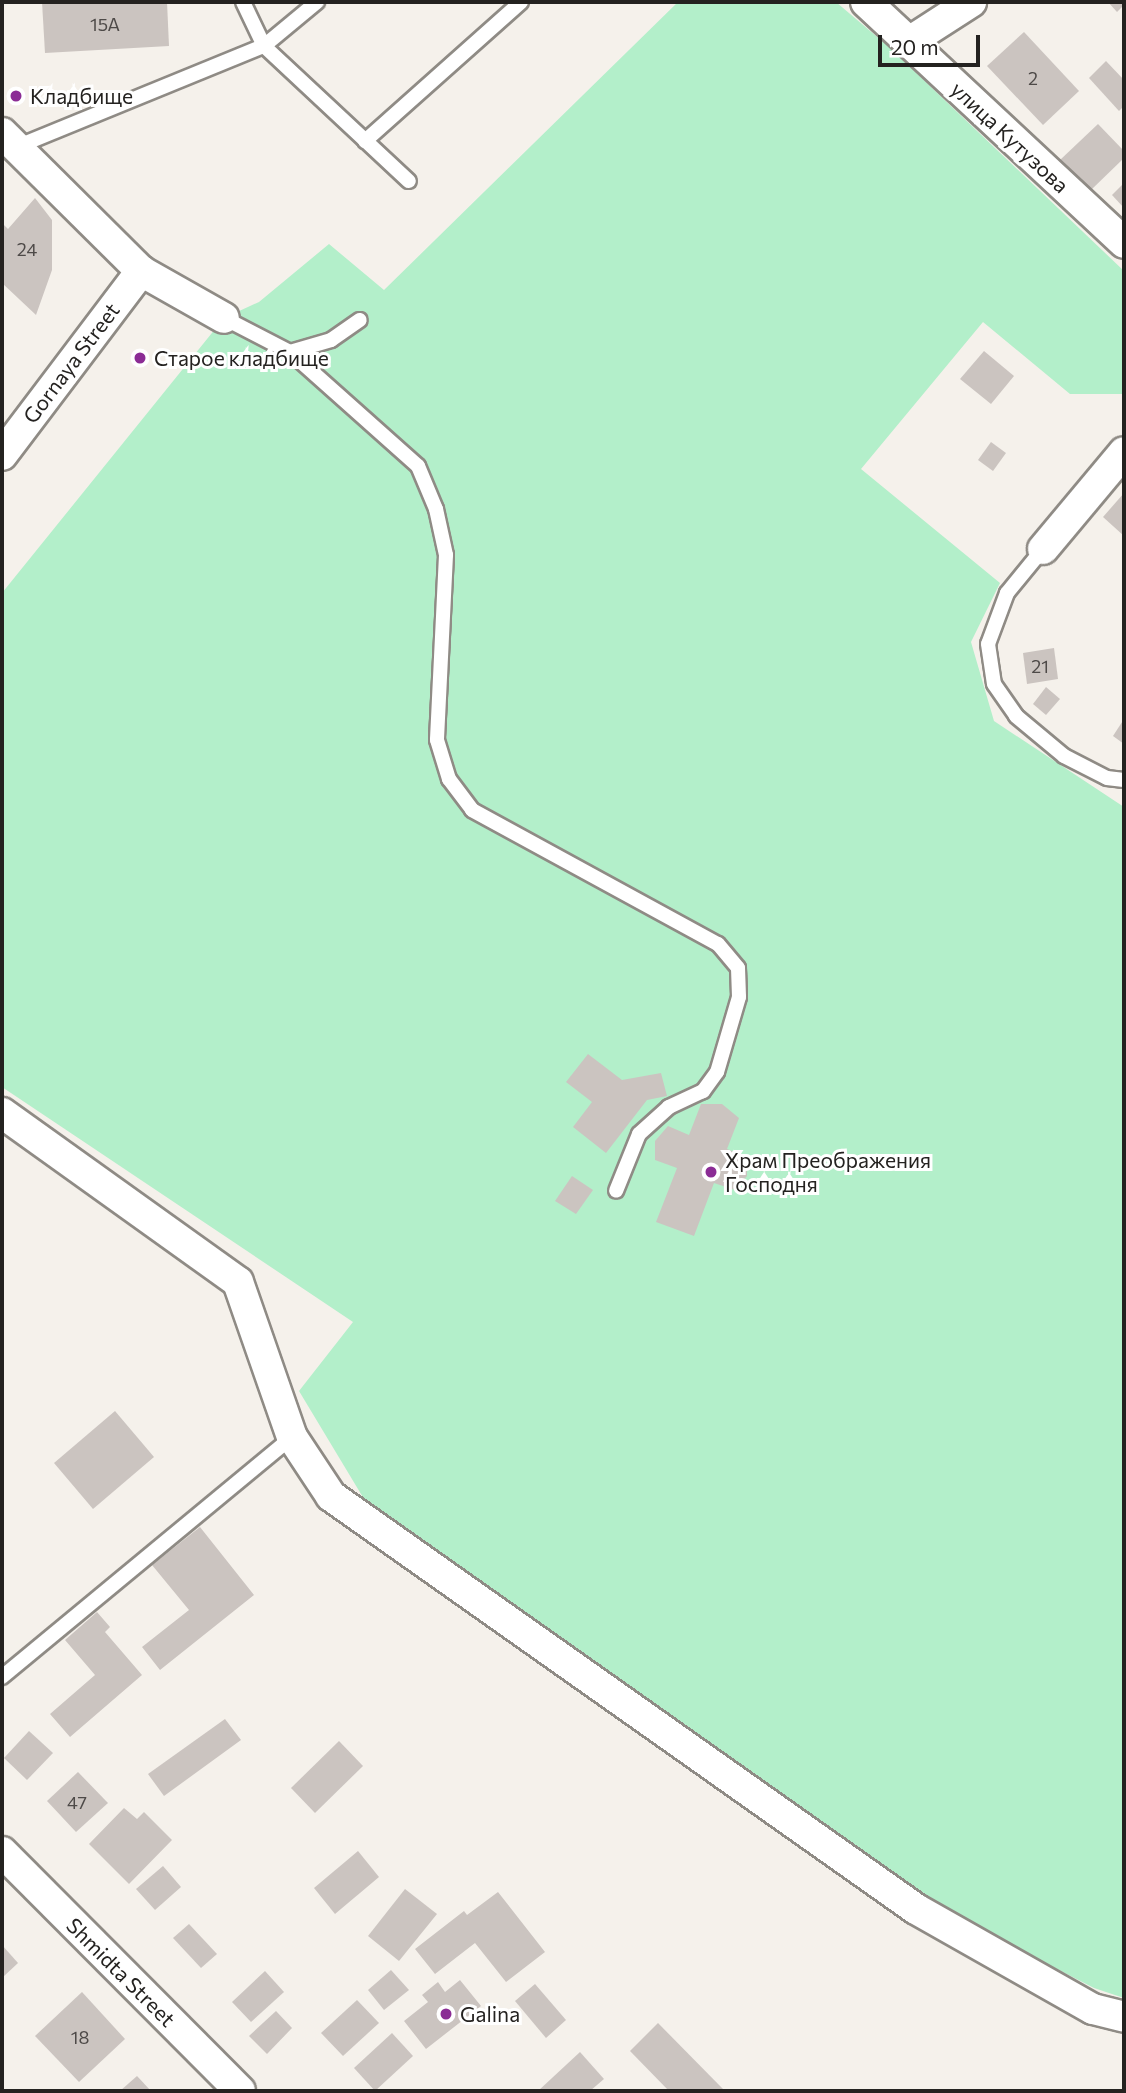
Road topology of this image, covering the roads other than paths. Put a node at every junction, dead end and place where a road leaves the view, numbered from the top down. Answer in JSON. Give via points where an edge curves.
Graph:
{"nodes":[{"id":1,"x":243,"y":2,"type":"edge"},
{"id":2,"x":317,"y":2,"type":"edge"},
{"id":3,"x":521,"y":2,"type":"edge"},
{"id":4,"x":866,"y":2,"type":"edge"},
{"id":5,"x":971,"y":2,"type":"edge"},
{"id":6,"x":909,"y":42,"type":"junction"},
{"id":7,"x":264,"y":46,"type":"junction"},
{"id":8,"x":9,"y":140,"type":"edge"},
{"id":9,"x":365,"y":141,"type":"junction"},
{"id":10,"x":409,"y":181,"type":"dead end"},
{"id":11,"x":1124,"y":243,"type":"edge"},
{"id":12,"x":141,"y":271,"type":"junction"},
{"id":13,"x":224,"y":318,"type":"joint"},
{"id":14,"x":360,"y":320,"type":"dead end"},
{"id":15,"x":290,"y":352,"type":"junction"},
{"id":16,"x":1124,"y":452,"type":"edge"},
{"id":17,"x":2,"y":455,"type":"edge"},
{"id":18,"x":1043,"y":549,"type":"joint"},
{"id":19,"x":1124,"y":780,"type":"edge"},
{"id":20,"x":2,"y":1113,"type":"edge"},
{"id":21,"x":616,"y":1191,"type":"dead end"},
{"id":22,"x":292,"y":1437,"type":"junction"},
{"id":23,"x":2,"y":1677,"type":"edge"},
{"id":24,"x":2,"y":1852,"type":"edge"},
{"id":25,"x":1124,"y":2017,"type":"edge"},
{"id":26,"x":240,"y":2091,"type":"edge"}],
"edges":[{"from":1,"to":7,"type":"lane"},
{"from":2,"to":7,"type":"lane"},
{"from":3,"to":9,"type":"lane"},
{"from":4,"to":6,"type":"street","name":"улица Кутузова"},
{"from":5,"to":6,"type":"street"},
{"from":6,"to":11,"type":"street","name":"улица Кутузова"},
{"from":7,"to":8,"type":"lane"},
{"from":7,"to":9,"type":"lane"},
{"from":8,"to":12,"type":"street"},
{"from":9,"to":10,"type":"lane"},
{"from":12,"to":13,"type":"street"},
{"from":12,"to":17,"type":"street","name":"Gornaya Street"},
{"from":13,"to":15,"type":"lane"},
{"from":14,"to":15,"type":"lane","via":[[331,340]]},
{"from":15,"to":21,"type":"lane","via":[[418,466],[436,509],[446,555],[437,740],[449,779],[464,800],[472,810],[718,944],[738,968],[739,997],[717,1072],[704,1091],[669,1107],[639,1134]]},
{"from":16,"to":18,"type":"street"},
{"from":18,"to":19,"type":"lane","via":[[1007,593],[988,644],[993,684],[1016,716],[1064,755],[1107,778]]},
{"from":20,"to":22,"type":"street","via":[[238,1282]]},
{"from":22,"to":23,"type":"lane"},
{"from":22,"to":25,"type":"street","via":[[331,1496],[916,1909],[1093,2009]]},
{"from":24,"to":26,"type":"street","name":"Shmidta Street"}]}
